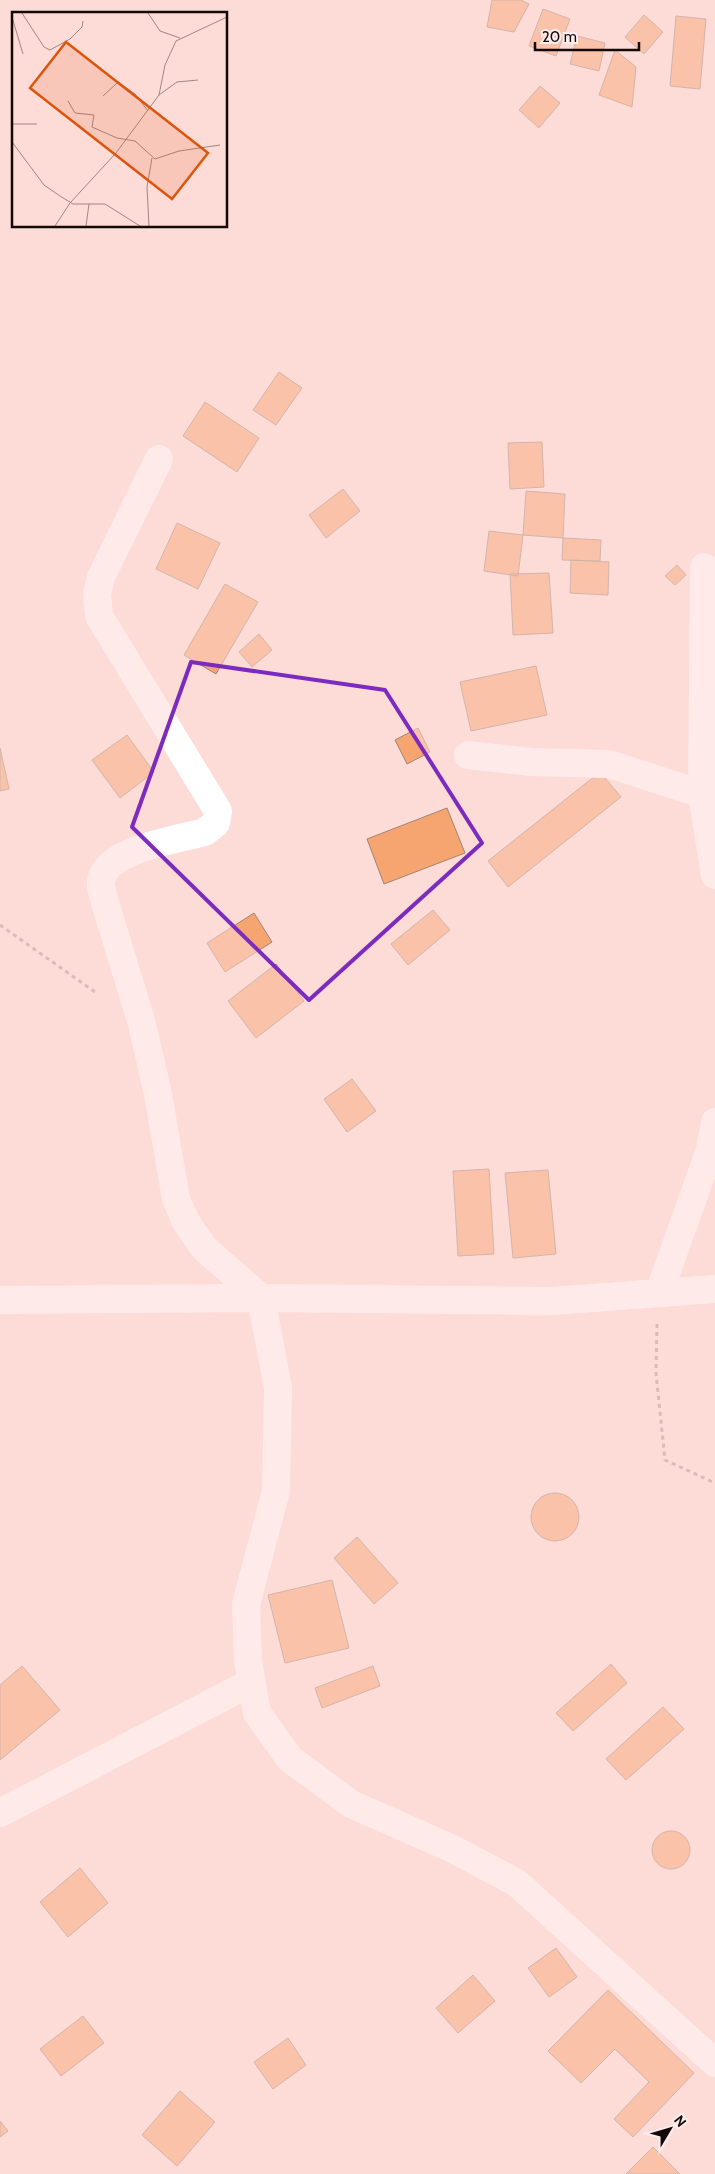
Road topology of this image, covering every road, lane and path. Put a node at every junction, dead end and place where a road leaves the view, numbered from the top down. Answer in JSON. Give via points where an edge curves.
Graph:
{"nodes":[{"id":1,"x":159,"y":459,"type":"dead end"},
{"id":2,"x":704,"y":567,"type":"dead end"},
{"id":3,"x":468,"y":754,"type":"dead end"},
{"id":4,"x":702,"y":794,"type":"junction"},
{"id":5,"x":715,"y":875,"type":"edge"},
{"id":6,"x":0,"y":925,"type":"edge"},
{"id":7,"x":101,"y":996,"type":"dead end"},
{"id":8,"x":715,"y":1122,"type":"edge"},
{"id":9,"x":715,"y":1289,"type":"edge"},
{"id":10,"x":659,"y":1293,"type":"junction"},
{"id":11,"x":261,"y":1298,"type":"junction"},
{"id":12,"x":0,"y":1300,"type":"edge"},
{"id":13,"x":715,"y":1483,"type":"edge"},
{"id":14,"x":252,"y":1682,"type":"junction"},
{"id":15,"x":0,"y":1813,"type":"edge"},
{"id":16,"x":715,"y":2063,"type":"edge"}],
"edges":[{"from":1,"to":11,"type":"street","via":[[101,577],[97,594],[99,616],[218,811],[216,823],[205,832],[124,854],[109,866],[101,880],[142,1024],[176,1198],[186,1222],[204,1248]]},
{"from":2,"to":4,"type":"street"},
{"from":3,"to":4,"type":"street","via":[[531,762],[609,764]]},
{"from":4,"to":5,"type":"street"},
{"from":6,"to":7,"type":"path"},
{"from":8,"to":10,"type":"street","via":[[710,1150]]},
{"from":9,"to":10,"type":"street"},
{"from":10,"to":11,"type":"street","via":[[552,1301]]},
{"from":10,"to":13,"type":"path","via":[[656,1373],[665,1460]]},
{"from":11,"to":12,"type":"street"},
{"from":11,"to":14,"type":"street","via":[[278,1388],[276,1490],[246,1604]]},
{"from":14,"to":15,"type":"street"},
{"from":14,"to":16,"type":"street","via":[[257,1713],[290,1759],[351,1804],[453,1849],[517,1883]]}]}
